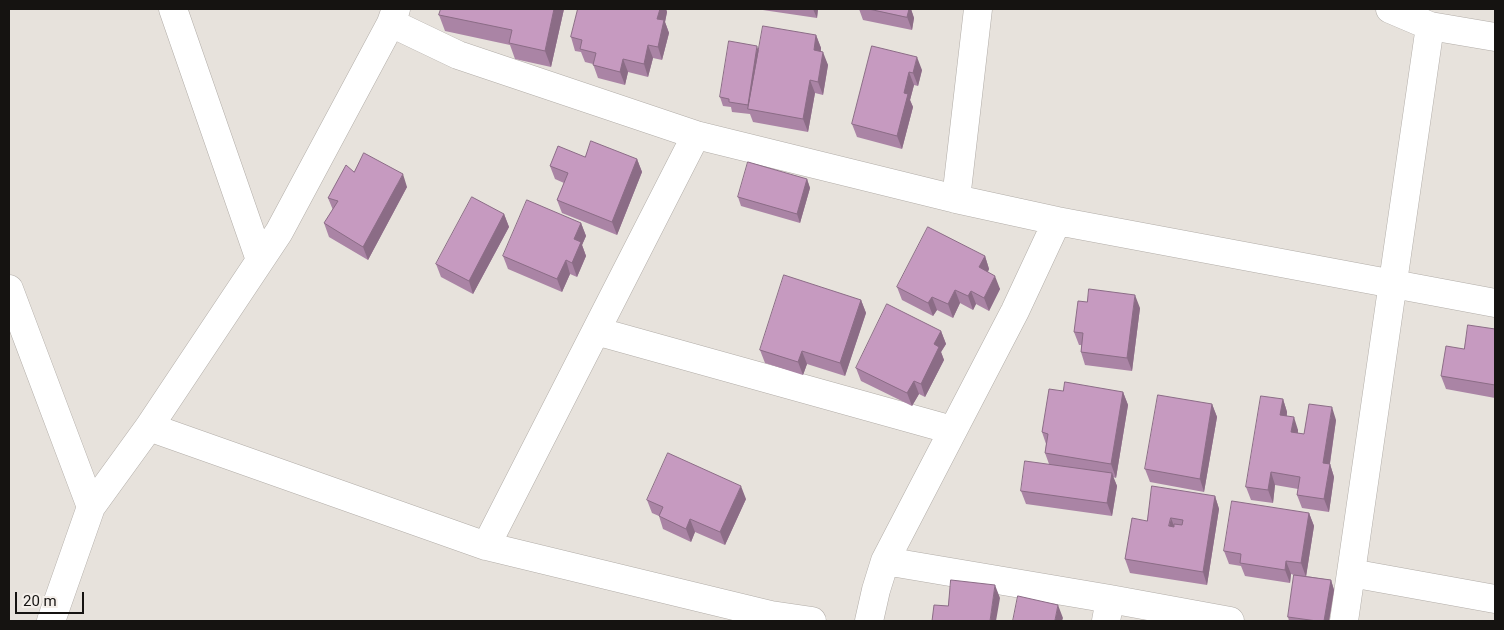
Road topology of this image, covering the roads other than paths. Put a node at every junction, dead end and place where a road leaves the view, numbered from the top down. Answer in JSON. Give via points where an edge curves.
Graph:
{"nodes":[{"id":1,"x":173,"y":9,"type":"edge"},
{"id":2,"x":978,"y":9,"type":"edge"},
{"id":3,"x":1390,"y":9,"type":"edge"},
{"id":4,"x":394,"y":16,"type":"edge"},
{"id":5,"x":1430,"y":26,"type":"junction"},
{"id":6,"x":1495,"y":36,"type":"edge"},
{"id":7,"x":696,"y":135,"type":"junction"},
{"id":8,"x":956,"y":199,"type":"junction"},
{"id":9,"x":1057,"y":221,"type":"junction"},
{"id":10,"x":260,"y":260,"type":"junction"},
{"id":11,"x":1392,"y":285,"type":"junction"},
{"id":12,"x":9,"y":289,"type":"edge"},
{"id":13,"x":1495,"y":303,"type":"edge"},
{"id":14,"x":596,"y":331,"type":"junction"},
{"id":15,"x":149,"y":427,"type":"junction"},
{"id":16,"x":952,"y":430,"type":"junction"},
{"id":17,"x":91,"y":507,"type":"junction"},
{"id":18,"x":486,"y":546,"type":"junction"},
{"id":19,"x":885,"y":562,"type":"junction"},
{"id":20,"x":1351,"y":573,"type":"junction"},
{"id":21,"x":1495,"y":599,"type":"edge"},
{"id":22,"x":1108,"y":610,"type":"edge"},
{"id":23,"x":51,"y":621,"type":"edge"},
{"id":24,"x":812,"y":621,"type":"edge"},
{"id":25,"x":864,"y":621,"type":"edge"},
{"id":26,"x":1230,"y":621,"type":"edge"},
{"id":27,"x":1344,"y":621,"type":"edge"}],
"edges":[{"from":1,"to":10,"type":"street"},
{"from":2,"to":8,"type":"street"},
{"from":3,"to":5,"type":"street"},
{"from":4,"to":7,"type":"street","via":[[458,55]]},
{"from":4,"to":10,"type":"street","via":[[279,232]]},
{"from":5,"to":6,"type":"street"},
{"from":5,"to":11,"type":"street"},
{"from":7,"to":8,"type":"street"},
{"from":7,"to":14,"type":"street"},
{"from":8,"to":9,"type":"street"},
{"from":9,"to":11,"type":"street"},
{"from":9,"to":16,"type":"street","via":[[1015,311]]},
{"from":10,"to":15,"type":"street"},
{"from":11,"to":13,"type":"street"},
{"from":11,"to":20,"type":"street"},
{"from":12,"to":17,"type":"street"},
{"from":14,"to":16,"type":"street"},
{"from":14,"to":18,"type":"street"},
{"from":15,"to":17,"type":"street"},
{"from":15,"to":18,"type":"street"},
{"from":16,"to":19,"type":"street"},
{"from":17,"to":23,"type":"street"},
{"from":18,"to":24,"type":"street","via":[[771,615]]},
{"from":19,"to":22,"type":"street"},
{"from":19,"to":25,"type":"street"},
{"from":20,"to":21,"type":"street"},
{"from":20,"to":27,"type":"street"},
{"from":22,"to":26,"type":"street"}]}
